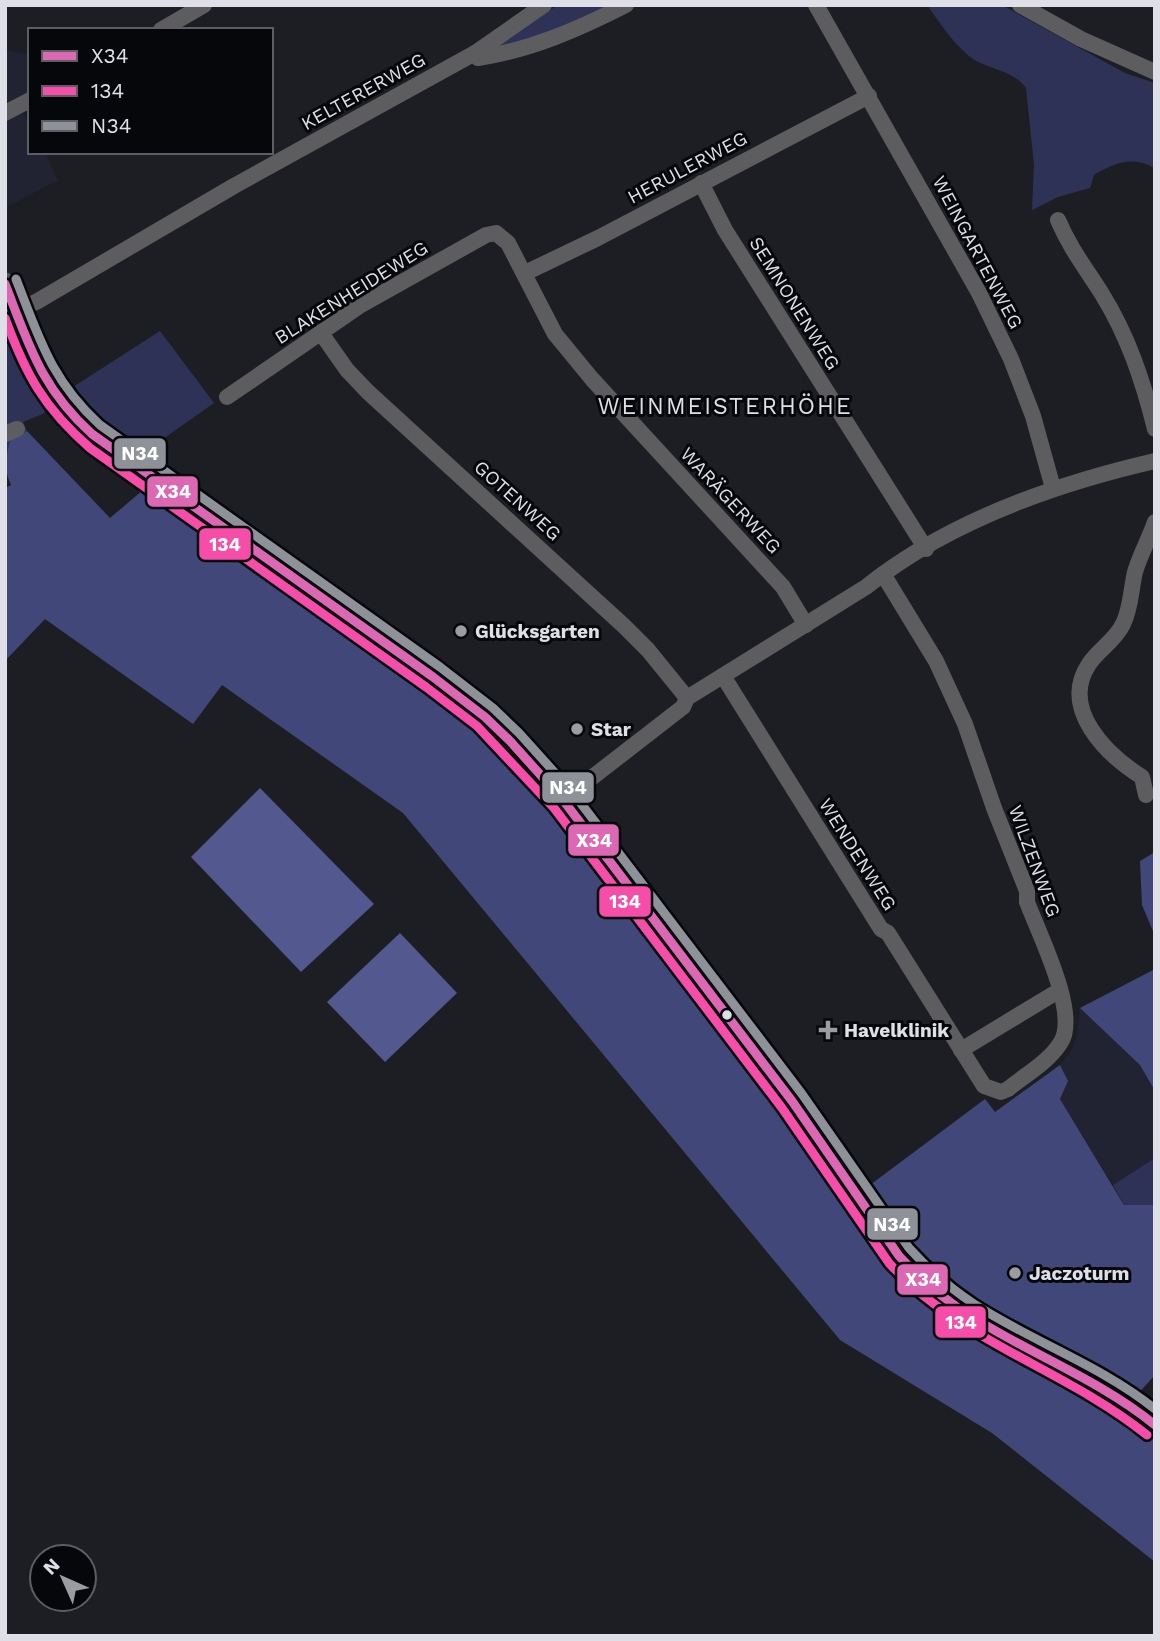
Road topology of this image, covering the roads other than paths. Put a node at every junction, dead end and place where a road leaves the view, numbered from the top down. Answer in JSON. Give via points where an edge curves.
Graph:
{"nodes":[{"id":1,"x":204,"y":5,"type":"edge"},
{"id":2,"x":544,"y":5,"type":"edge"},
{"id":3,"x":626,"y":5,"type":"edge"},
{"id":4,"x":816,"y":5,"type":"edge"},
{"id":5,"x":1020,"y":5,"type":"edge"},
{"id":6,"x":164,"y":28,"type":"edge"},
{"id":7,"x":475,"y":53,"type":"junction"},
{"id":8,"x":1155,"y":72,"type":"edge"},
{"id":9,"x":869,"y":96,"type":"junction"},
{"id":10,"x":28,"y":101,"type":"edge"},
{"id":11,"x":5,"y":113,"type":"edge"},
{"id":12,"x":701,"y":183,"type":"junction"},
{"id":13,"x":1058,"y":220,"type":"dead end"},
{"id":14,"x":501,"y":236,"type":"joint"},
{"id":15,"x":525,"y":273,"type":"junction"},
{"id":16,"x":5,"y":283,"type":"edge"},
{"id":17,"x":16,"y":310,"type":"junction"},
{"id":18,"x":321,"y":332,"type":"junction"},
{"id":19,"x":227,"y":397,"type":"dead end"},
{"id":20,"x":1155,"y":429,"type":"edge"},
{"id":21,"x":1155,"y":461,"type":"edge"},
{"id":22,"x":1053,"y":488,"type":"junction"},
{"id":23,"x":1155,"y":522,"type":"edge"},
{"id":24,"x":926,"y":548,"type":"junction"},
{"id":25,"x":883,"y":574,"type":"junction"},
{"id":26,"x":806,"y":625,"type":"junction"},
{"id":27,"x":723,"y":676,"type":"junction"},
{"id":28,"x":687,"y":698,"type":"junction"},
{"id":29,"x":1146,"y":795,"type":"dead end"},
{"id":30,"x":563,"y":800,"type":"junction"},
{"id":31,"x":1060,"y":990,"type":"junction"},
{"id":32,"x":961,"y":1050,"type":"junction"},
{"id":33,"x":1155,"y":1425,"type":"edge"}],
"edges":[{"from":1,"to":6,"type":"street"},
{"from":2,"to":7,"type":"street","name":"KELTERERWEG"},
{"from":3,"to":7,"type":"street","via":[[548,40],[496,56],[478,58]]},
{"from":4,"to":9,"type":"street","name":"WEINGARTENWEG"},
{"from":5,"to":8,"type":"street"},
{"from":7,"to":17,"type":"street","name":"KELTERERWEG"},
{"from":9,"to":12,"type":"street","name":"HERULERWEG"},
{"from":9,"to":22,"type":"street","name":"WEINGARTENWEG","via":[[1011,359]]},
{"from":10,"to":11,"type":"street"},
{"from":12,"to":15,"type":"street","name":"HERULERWEG"},
{"from":12,"to":24,"type":"street","name":"SEMNONENWEG","via":[[725,230]]},
{"from":13,"to":20,"type":"street","via":[[1069,247],[1128,342]]},
{"from":14,"to":15,"type":"street","name":"WARÄGERWEG"},
{"from":14,"to":18,"type":"street","name":"BLAKENHEIDEWEG","via":[[486,235]]},
{"from":15,"to":26,"type":"street","name":"WARÄGERWEG","via":[[555,334],[783,587]]},
{"from":16,"to":17,"type":"main road"},
{"from":17,"to":30,"type":"main road","via":[[52,391],[89,431],[485,717]]},
{"from":18,"to":19,"type":"street","name":"BLAKENHEIDEWEG"},
{"from":18,"to":28,"type":"street","name":"GOTENWEG","via":[[368,392],[624,626]]},
{"from":21,"to":22,"type":"street"},
{"from":22,"to":24,"type":"street"},
{"from":23,"to":29,"type":"street","via":[[1136,570],[1124,623],[1090,662],[1081,688],[1085,716],[1096,738],[1116,760],[1142,777]]},
{"from":24,"to":25,"type":"street"},
{"from":25,"to":26,"type":"street"},
{"from":25,"to":31,"type":"street","name":"WILZENWEG","via":[[936,662],[965,724]]},
{"from":26,"to":27,"type":"street"},
{"from":27,"to":28,"type":"street"},
{"from":27,"to":32,"type":"street","name":"WENDENWEG","via":[[845,876],[888,933]]},
{"from":28,"to":30,"type":"street","via":[[683,708]]},
{"from":30,"to":33,"type":"main road","via":[[792,1101],[887,1240],[915,1273],[980,1323],[1099,1384]]},
{"from":31,"to":32,"type":"street"},
{"from":31,"to":32,"type":"street","name":"WILZENWEG","via":[[1067,1022],[1063,1039],[1053,1053],[1008,1089],[1001,1092],[984,1086]]}]}
